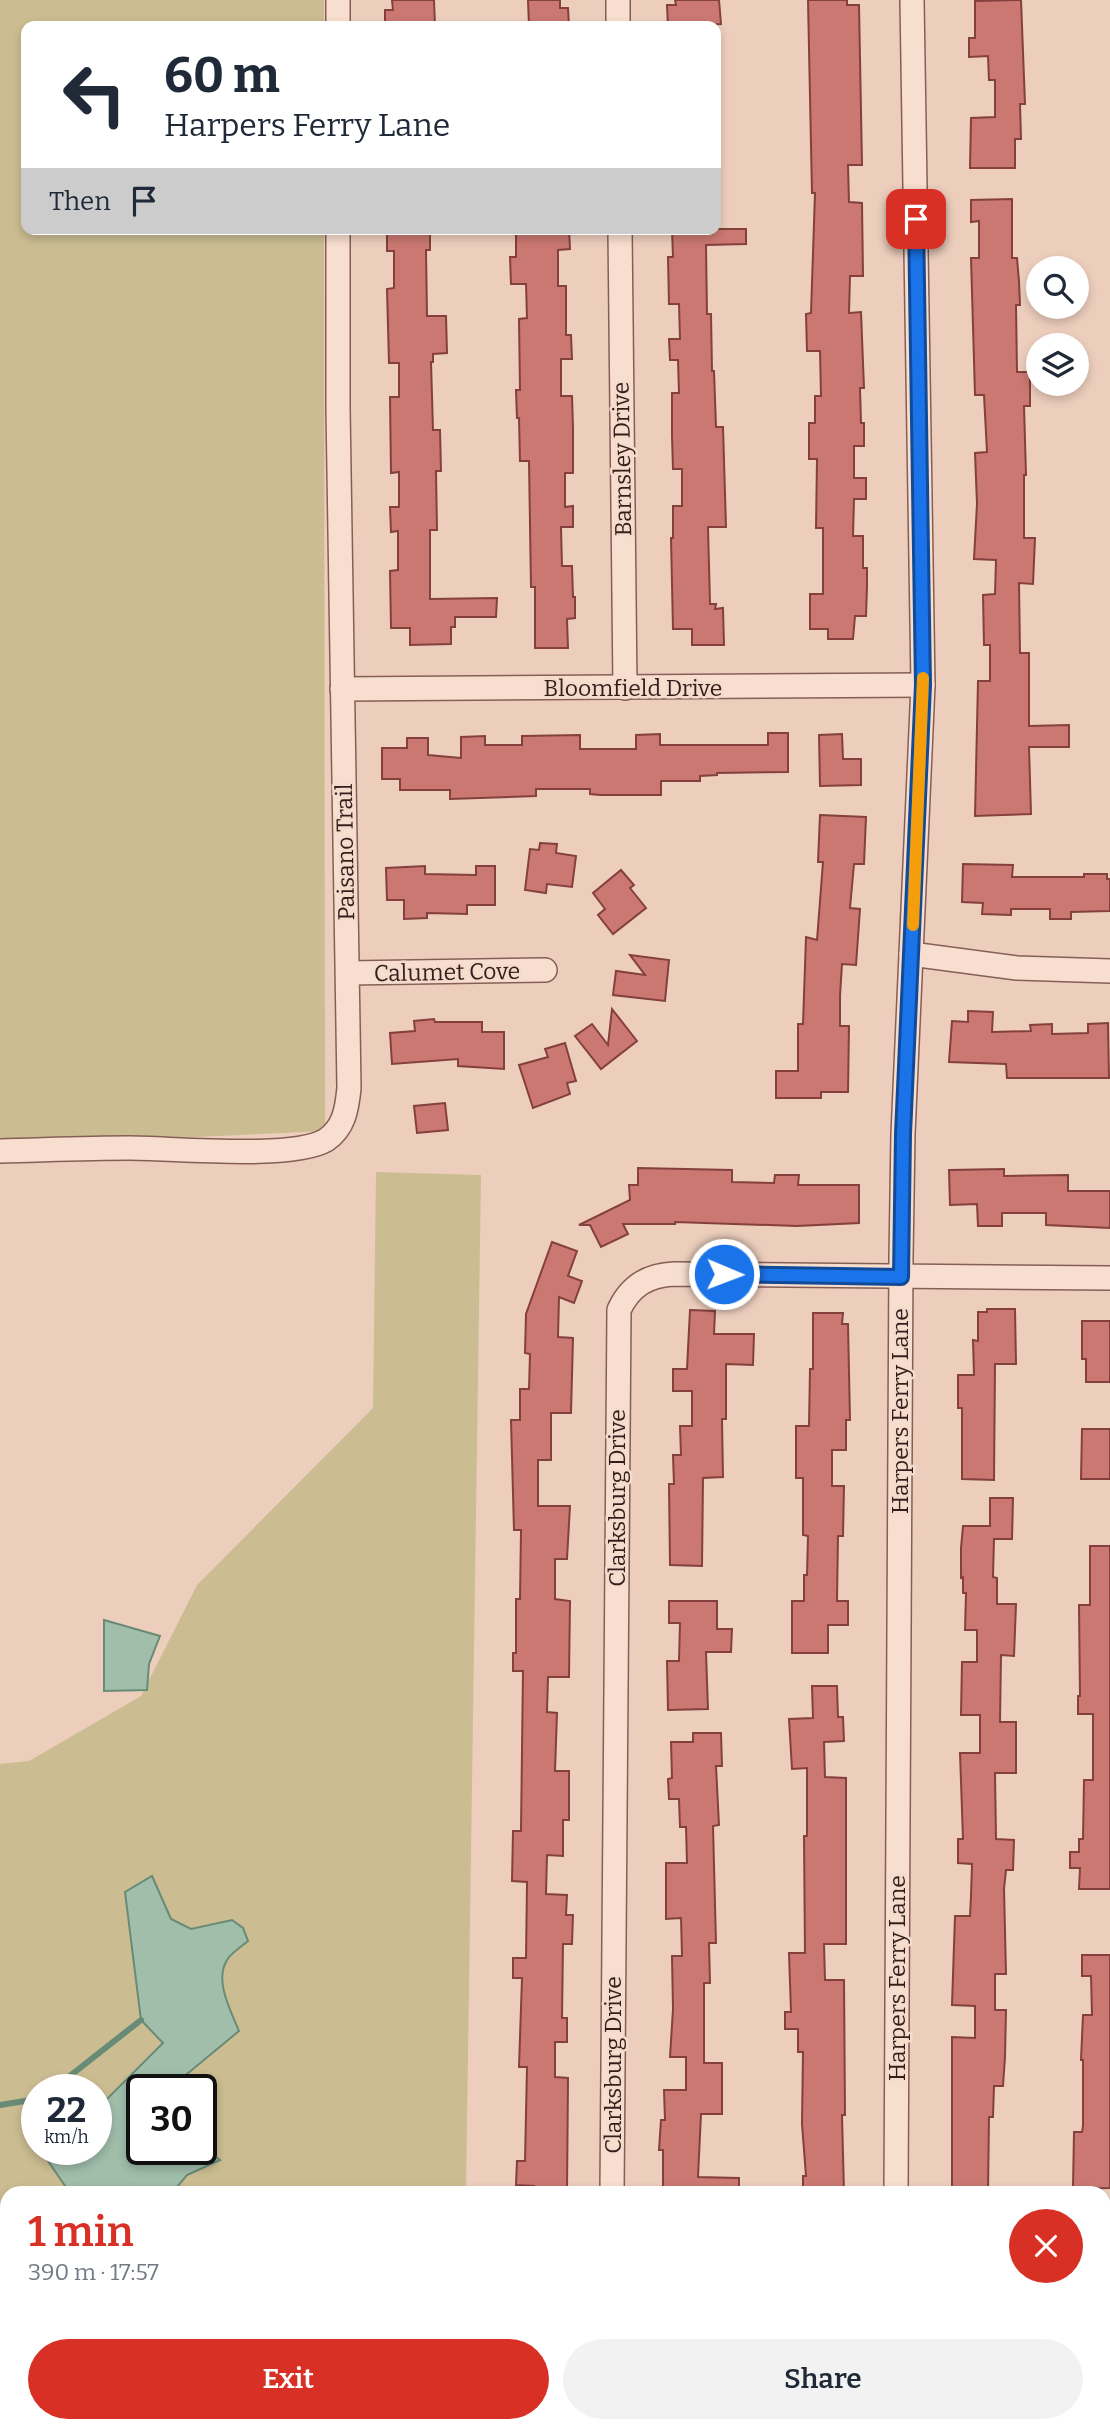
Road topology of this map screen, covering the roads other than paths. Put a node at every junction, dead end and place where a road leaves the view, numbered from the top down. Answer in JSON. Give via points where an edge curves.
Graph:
{"nodes":[{"id":1,"x":338,"y":0,"type":"edge"},
{"id":2,"x":618,"y":0,"type":"edge"},
{"id":3,"x":912,"y":0,"type":"edge"},
{"id":4,"x":338,"y":21,"type":"edge"},
{"id":5,"x":618,"y":21,"type":"edge"},
{"id":6,"x":338,"y":235,"type":"edge"},
{"id":7,"x":620,"y":235,"type":"edge"},
{"id":8,"x":923,"y":685,"type":"junction"},
{"id":9,"x":625,"y":688,"type":"junction"},
{"id":10,"x":342,"y":689,"type":"junction"},
{"id":11,"x":911,"y":954,"type":"junction"},
{"id":12,"x":545,"y":970,"type":"dead end"},
{"id":13,"x":1110,"y":971,"type":"edge"},
{"id":14,"x":348,"y":974,"type":"junction"},
{"id":15,"x":0,"y":1152,"type":"edge"},
{"id":16,"x":901,"y":1277,"type":"junction"},
{"id":17,"x":1110,"y":1279,"type":"edge"},
{"id":18,"x":612,"y":2186,"type":"edge"},
{"id":19,"x":895,"y":2186,"type":"edge"}],
"edges":[{"from":1,"to":4,"type":"street"},
{"from":2,"to":5,"type":"street"},
{"from":3,"to":8,"type":"street","name":"Harpers Ferry Lane"},
{"from":6,"to":10,"type":"street","name":"Paisano Trail"},
{"from":7,"to":9,"type":"street","name":"Barnsley Drive"},
{"from":8,"to":9,"type":"street","name":"Bloomfield Drive"},
{"from":8,"to":11,"type":"street","name":"Harpers Ferry Lane"},
{"from":9,"to":10,"type":"street","name":"Bloomfield Drive"},
{"from":10,"to":14,"type":"street","name":"Paisano Trail"},
{"from":11,"to":13,"type":"street","via":[[1017,968]]},
{"from":11,"to":16,"type":"street","name":"Harpers Ferry Lane"},
{"from":12,"to":14,"type":"street","name":"Calumet Cove"},
{"from":14,"to":15,"type":"street","name":"Paisano Trail","via":[[347,1112],[339,1128],[325,1140],[306,1147],[264,1151],[130,1148]]},
{"from":16,"to":17,"type":"street","name":"Clarksburg Drive"},
{"from":16,"to":18,"type":"street","name":"Clarksburg Drive","via":[[660,1274],[625,1296],[619,1310]]},
{"from":16,"to":19,"type":"street","name":"Harpers Ferry Lane"}]}
